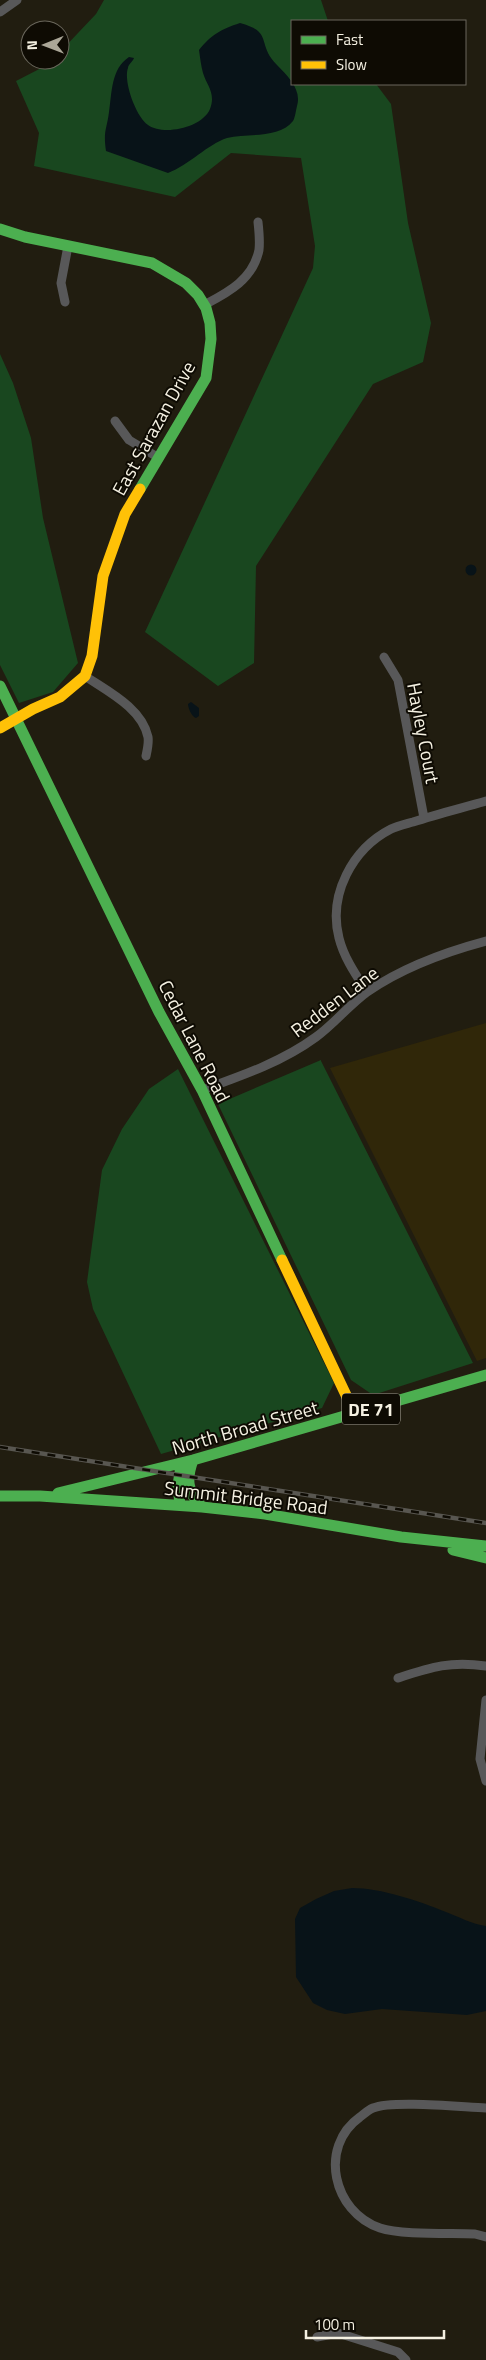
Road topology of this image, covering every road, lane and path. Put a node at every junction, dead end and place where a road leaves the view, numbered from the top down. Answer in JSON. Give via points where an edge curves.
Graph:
{"nodes":[{"id":1,"x":17,"y":0,"type":"edge"},
{"id":2,"x":0,"y":12,"type":"edge"},
{"id":3,"x":258,"y":222,"type":"dead end"},
{"id":4,"x":0,"y":229,"type":"edge"},
{"id":5,"x":68,"y":246,"type":"junction"},
{"id":6,"x":65,"y":302,"type":"dead end"},
{"id":7,"x":206,"y":304,"type":"junction"},
{"id":8,"x":115,"y":420,"type":"dead end"},
{"id":9,"x":159,"y":458,"type":"junction"},
{"id":10,"x":384,"y":657,"type":"dead end"},
{"id":11,"x":85,"y":676,"type":"junction"},
{"id":12,"x":0,"y":686,"type":"edge"},
{"id":13,"x":17,"y":720,"type":"junction"},
{"id":14,"x":0,"y":728,"type":"edge"},
{"id":15,"x":146,"y":756,"type":"dead end"},
{"id":16,"x":486,"y":800,"type":"edge"},
{"id":17,"x":424,"y":818,"type":"junction"},
{"id":18,"x":486,"y":941,"type":"edge"},
{"id":19,"x":367,"y":992,"type":"junction"},
{"id":20,"x":202,"y":1090,"type":"junction"},
{"id":21,"x":486,"y":1376,"type":"edge"},
{"id":22,"x":355,"y":1414,"type":"junction"},
{"id":23,"x":188,"y":1461,"type":"junction"},
{"id":24,"x":0,"y":1496,"type":"edge"},
{"id":25,"x":40,"y":1496,"type":"junction"},
{"id":26,"x":180,"y":1505,"type":"junction"},
{"id":27,"x":202,"y":1507,"type":"junction"},
{"id":28,"x":401,"y":1537,"type":"junction"},
{"id":29,"x":486,"y":1546,"type":"edge"},
{"id":30,"x":486,"y":1558,"type":"edge"},
{"id":31,"x":486,"y":1666,"type":"edge"},
{"id":32,"x":398,"y":1678,"type":"dead end"},
{"id":33,"x":486,"y":1700,"type":"edge"},
{"id":34,"x":486,"y":1781,"type":"edge"},
{"id":35,"x":486,"y":2108,"type":"edge"},
{"id":36,"x":486,"y":2237,"type":"edge"},
{"id":37,"x":317,"y":2337,"type":"dead end"},
{"id":38,"x":406,"y":2360,"type":"edge"}],
"edges":[{"from":1,"to":2,"type":"street"},
{"from":3,"to":7,"type":"street","via":[[259,250],[244,280],[227,294]]},
{"from":4,"to":5,"type":"street"},
{"from":5,"to":6,"type":"street","via":[[61,283]]},
{"from":5,"to":7,"type":"street","via":[[152,263],[185,281]]},
{"from":7,"to":9,"type":"street","name":"East Sarazan Drive","via":[[211,338],[206,378]]},
{"from":8,"to":9,"type":"street","via":[[129,440]]},
{"from":9,"to":11,"type":"street","name":"East Sarazan Drive","via":[[125,514],[110,552],[103,576],[92,656]]},
{"from":10,"to":17,"type":"street","name":"Hayley Court","via":[[398,680]]},
{"from":11,"to":13,"type":"street","via":[[60,697]]},
{"from":11,"to":15,"type":"street","via":[[124,703],[139,720],[148,737]]},
{"from":12,"to":13,"type":"street","name":"Cedar Lane Road"},
{"from":13,"to":14,"type":"street"},
{"from":13,"to":20,"type":"street","name":"Cedar Lane Road","via":[[160,1012]]},
{"from":16,"to":17,"type":"street"},
{"from":17,"to":19,"type":"street","via":[[391,829],[375,841],[356,859],[342,881],[336,910],[339,937],[347,959]]},
{"from":18,"to":19,"type":"street","name":"Redden Lane","via":[[448,951]]},
{"from":19,"to":20,"type":"street","name":"Redden Lane","via":[[316,1037],[281,1059]]},
{"from":20,"to":22,"type":"street","name":"Cedar Lane Road"},
{"from":21,"to":22,"type":"street","name":"North Broad Street","number":"DE 71"},
{"from":22,"to":23,"type":"street","name":"North Broad Street","number":"DE 71"},
{"from":23,"to":25,"type":"street","name":"North Broad Street","number":"DE 71"},
{"from":23,"to":26,"type":"street","via":[[178,1485]]},
{"from":23,"to":27,"type":"street","via":[[188,1487],[193,1499]]},
{"from":24,"to":25,"type":"street","name":"Summit Bridge Road","number":"DE 71"},
{"from":25,"to":26,"type":"street","name":"Summit Bridge Road"},
{"from":26,"to":27,"type":"street","name":"Summit Bridge Road"},
{"from":27,"to":28,"type":"street","name":"Summit Bridge Road"},
{"from":28,"to":29,"type":"street","name":"Summit Bridge Road"},
{"from":28,"to":30,"type":"street"},
{"from":31,"to":32,"type":"street","via":[[462,1663],[436,1666]]},
{"from":33,"to":34,"type":"street","via":[[480,1759]]},
{"from":35,"to":36,"type":"street","via":[[396,2105],[372,2108],[352,2123],[340,2140],[334,2162],[336,2184],[347,2204],[362,2220],[381,2228]]},
{"from":37,"to":38,"type":"street","via":[[338,2333],[398,2352]]}]}
